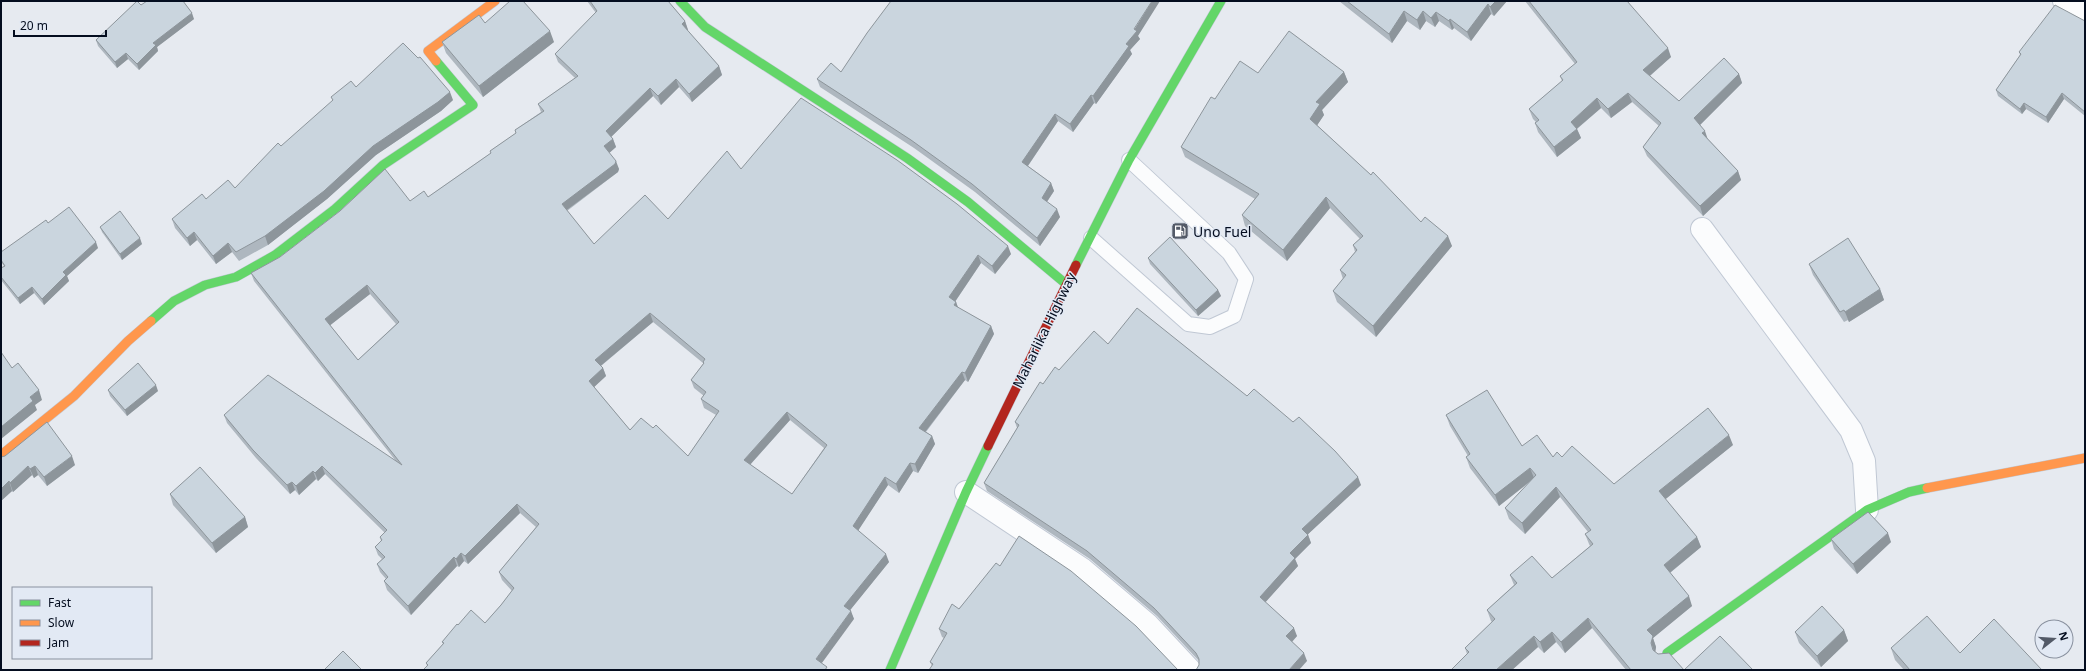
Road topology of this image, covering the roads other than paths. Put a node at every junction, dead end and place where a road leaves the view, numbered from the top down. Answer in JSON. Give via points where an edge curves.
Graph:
{"nodes":[{"id":1,"x":495,"y":1,"type":"edge"},
{"id":2,"x":680,"y":1,"type":"edge"},
{"id":3,"x":1221,"y":1,"type":"edge"},
{"id":4,"x":2064,"y":1,"type":"edge"},
{"id":5,"x":2085,"y":12,"type":"edge"},
{"id":6,"x":1129,"y":160,"type":"junction"},
{"id":7,"x":1702,"y":228,"type":"dead end"},
{"id":8,"x":1091,"y":238,"type":"junction"},
{"id":9,"x":1066,"y":284,"type":"junction"},
{"id":10,"x":1,"y":455,"type":"edge"},
{"id":11,"x":2085,"y":458,"type":"edge"},
{"id":12,"x":966,"y":492,"type":"junction"},
{"id":13,"x":1867,"y":510,"type":"junction"},
{"id":14,"x":1667,"y":653,"type":"edge"},
{"id":15,"x":890,"y":670,"type":"edge"},
{"id":16,"x":1190,"y":670,"type":"edge"}],
"edges":[{"from":1,"to":10,"type":"main road","via":[[428,51],[473,105],[383,165],[335,209],[275,255],[236,277],[205,285],[174,301],[128,341],[74,396]]},
{"from":2,"to":9,"type":"main road","via":[[705,27],[907,158],[968,202]]},
{"from":3,"to":6,"type":"main road","name":"Maharlika Highway"},
{"from":4,"to":5,"type":"street"},
{"from":6,"to":8,"type":"main road","name":"Maharlika Highway"},
{"from":6,"to":8,"type":"lane","via":[[1229,253],[1246,279],[1234,316],[1210,327],[1188,324]]},
{"from":7,"to":13,"type":"street","via":[[1851,430],[1864,461]]},
{"from":8,"to":9,"type":"main road","name":"Maharlika Highway"},
{"from":9,"to":12,"type":"main road","name":"Maharlika Highway"},
{"from":11,"to":13,"type":"main road","via":[[1909,492]]},
{"from":12,"to":15,"type":"main road","name":"Maharlika Highway"},
{"from":12,"to":16,"type":"street","via":[[1082,569],[1148,625]]},
{"from":13,"to":14,"type":"main road"}]}
